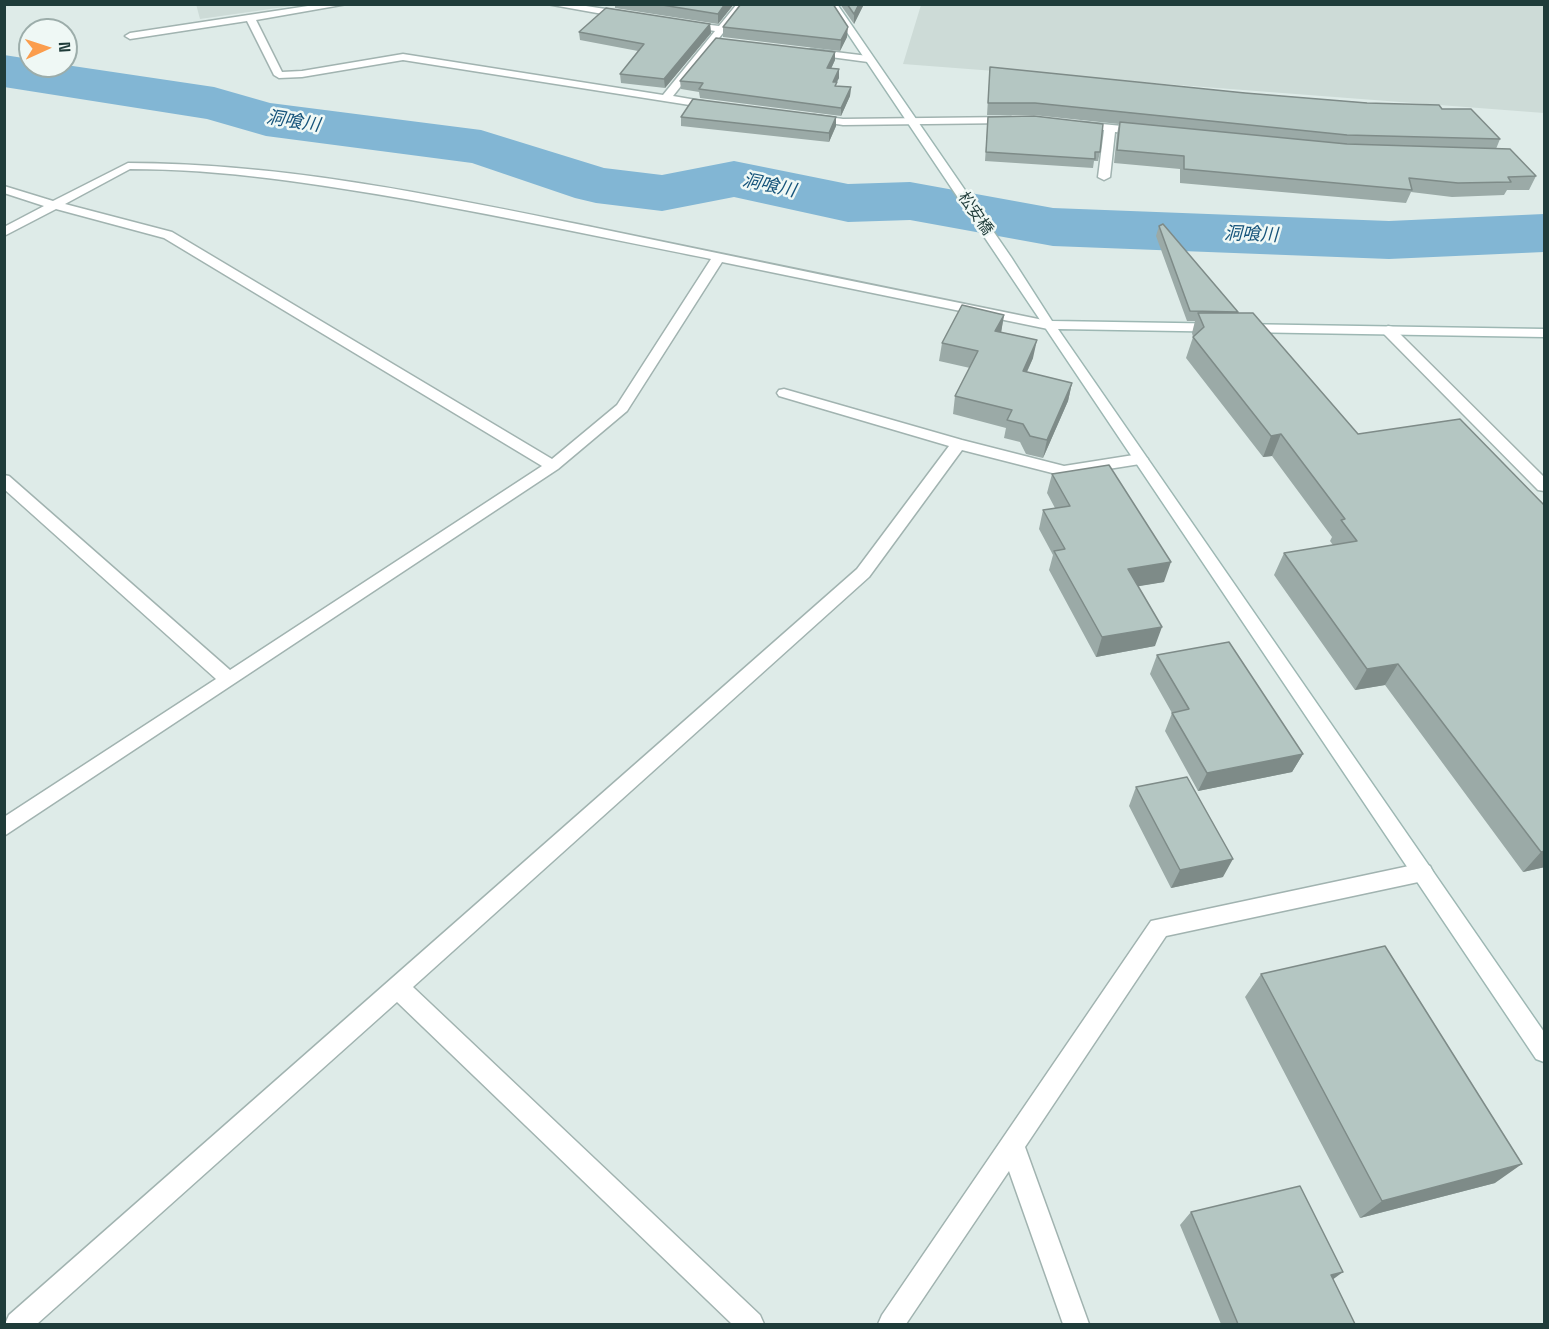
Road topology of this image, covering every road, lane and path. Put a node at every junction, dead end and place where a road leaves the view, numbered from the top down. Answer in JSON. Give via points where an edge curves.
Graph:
{"nodes":[{"id":1,"x":344,"y":4,"type":"edge"},
{"id":2,"x":551,"y":4,"type":"edge"},
{"id":3,"x":742,"y":4,"type":"edge"},
{"id":4,"x":832,"y":4,"type":"edge"},
{"id":5,"x":631,"y":16,"type":"edge"},
{"id":6,"x":250,"y":18,"type":"junction"},
{"id":7,"x":676,"y":22,"type":"edge"},
{"id":8,"x":722,"y":29,"type":"junction"},
{"id":9,"x":130,"y":36,"type":"dead end"},
{"id":10,"x":713,"y":41,"type":"junction"},
{"id":11,"x":724,"y":42,"type":"edge"},
{"id":12,"x":803,"y":51,"type":"edge"},
{"id":13,"x":868,"y":59,"type":"junction"},
{"id":14,"x":665,"y":99,"type":"junction"},
{"id":15,"x":725,"y":107,"type":"edge"},
{"id":16,"x":808,"y":117,"type":"edge"},
{"id":17,"x":1022,"y":120,"type":"edge"},
{"id":18,"x":910,"y":122,"type":"junction"},
{"id":19,"x":1066,"y":123,"type":"edge"},
{"id":20,"x":1110,"y":128,"type":"junction"},
{"id":21,"x":1156,"y":133,"type":"edge"},
{"id":22,"x":1104,"y":177,"type":"dead end"},
{"id":23,"x":4,"y":189,"type":"edge"},
{"id":24,"x":53,"y":205,"type":"junction"},
{"id":25,"x":4,"y":232,"type":"edge"},
{"id":26,"x":718,"y":258,"type":"junction"},
{"id":27,"x":1048,"y":325,"type":"junction"},
{"id":28,"x":1388,"y":330,"type":"junction"},
{"id":29,"x":1545,"y":333,"type":"edge"},
{"id":30,"x":784,"y":393,"type":"dead end"},
{"id":31,"x":958,"y":444,"type":"junction"},
{"id":32,"x":1140,"y":459,"type":"junction"},
{"id":33,"x":553,"y":466,"type":"junction"},
{"id":34,"x":4,"y":480,"type":"edge"},
{"id":35,"x":1545,"y":486,"type":"edge"},
{"id":36,"x":228,"y":679,"type":"junction"},
{"id":37,"x":4,"y":828,"type":"edge"},
{"id":38,"x":1423,"y":872,"type":"junction"},
{"id":39,"x":397,"y":987,"type":"junction"},
{"id":40,"x":1545,"y":1051,"type":"edge"},
{"id":41,"x":1012,"y":1145,"type":"junction"},
{"id":42,"x":18,"y":1324,"type":"edge"},
{"id":43,"x":751,"y":1324,"type":"edge"},
{"id":44,"x":891,"y":1324,"type":"edge"},
{"id":45,"x":1076,"y":1324,"type":"edge"}],
"edges":[{"from":1,"to":6,"type":"street"},
{"from":2,"to":5,"type":"street"},
{"from":3,"to":8,"type":"street"},
{"from":4,"to":13,"type":"street","name":"松安橋"},
{"from":6,"to":9,"type":"street"},
{"from":6,"to":14,"type":"street","via":[[279,75],[403,57]]},
{"from":7,"to":8,"type":"street"},
{"from":8,"to":10,"type":"street"},
{"from":10,"to":11,"type":"street"},
{"from":10,"to":14,"type":"street"},
{"from":12,"to":13,"type":"street"},
{"from":13,"to":18,"type":"street","name":"松安橋"},
{"from":14,"to":15,"type":"street"},
{"from":16,"to":18,"type":"street","via":[[843,122]]},
{"from":17,"to":18,"type":"street"},
{"from":18,"to":27,"type":"street","name":"松安橋"},
{"from":19,"to":20,"type":"street"},
{"from":20,"to":21,"type":"street"},
{"from":20,"to":22,"type":"street"},
{"from":23,"to":24,"type":"street"},
{"from":24,"to":25,"type":"street"},
{"from":24,"to":26,"type":"street","via":[[128,166],[183,166],[345,185],[510,214]]},
{"from":24,"to":33,"type":"street","via":[[168,236]]},
{"from":26,"to":27,"type":"street"},
{"from":26,"to":33,"type":"street","via":[[622,408]]},
{"from":27,"to":28,"type":"street"},
{"from":27,"to":32,"type":"street","name":"松安橋"},
{"from":28,"to":29,"type":"street"},
{"from":28,"to":35,"type":"street"},
{"from":30,"to":31,"type":"street"},
{"from":31,"to":32,"type":"street","via":[[1064,471]]},
{"from":31,"to":39,"type":"street","via":[[863,573]]},
{"from":32,"to":38,"type":"street","name":"松安橋"},
{"from":33,"to":36,"type":"street"},
{"from":34,"to":36,"type":"street"},
{"from":36,"to":37,"type":"street"},
{"from":38,"to":40,"type":"street","name":"松安橋"},
{"from":38,"to":41,"type":"street","via":[[1159,928]]},
{"from":39,"to":42,"type":"street"},
{"from":39,"to":43,"type":"street"},
{"from":41,"to":44,"type":"street"},
{"from":41,"to":45,"type":"street"}]}
